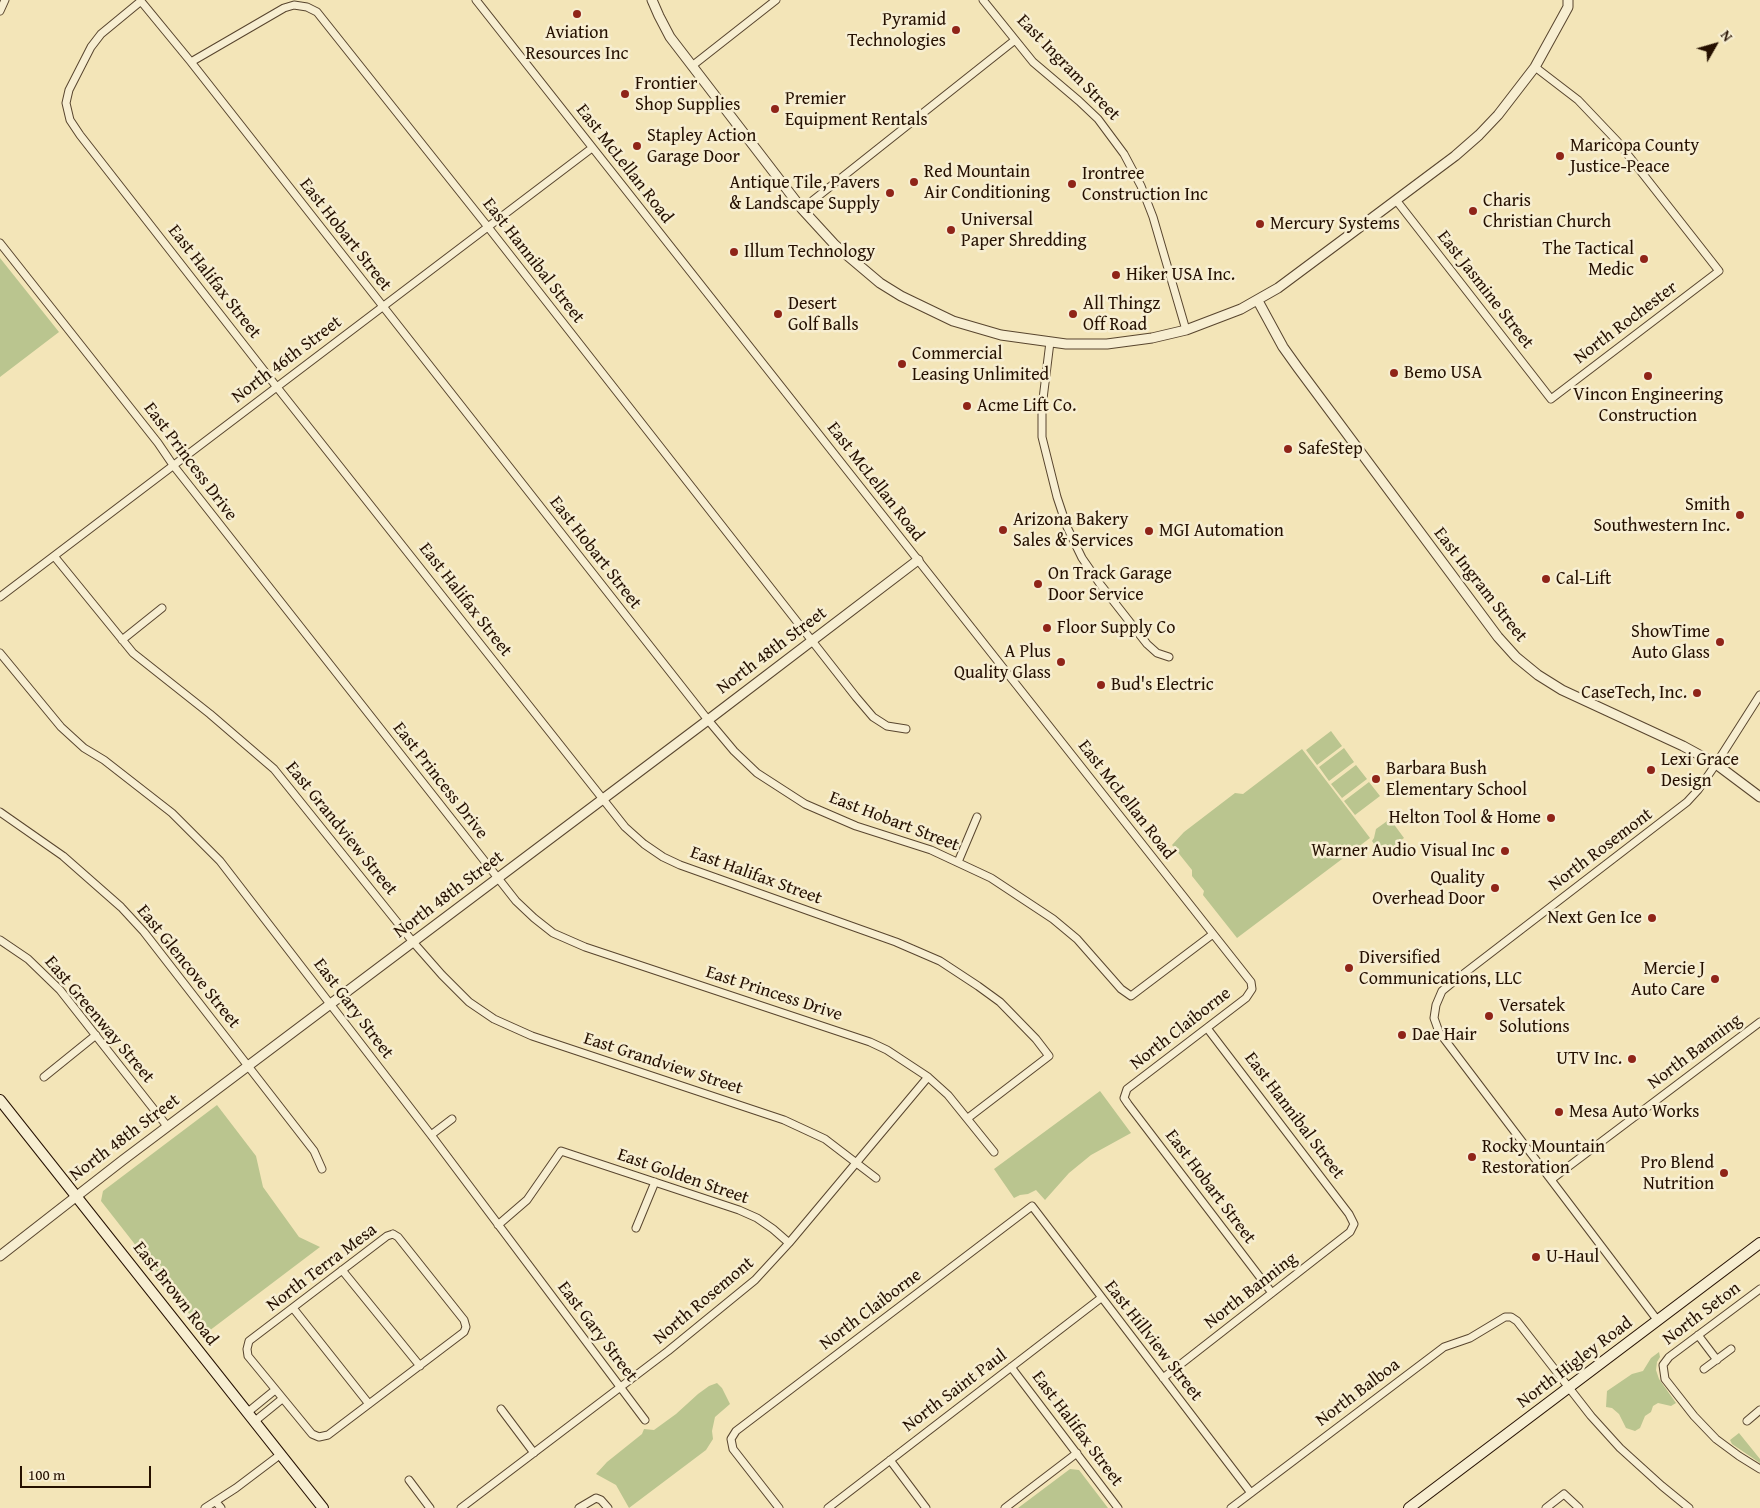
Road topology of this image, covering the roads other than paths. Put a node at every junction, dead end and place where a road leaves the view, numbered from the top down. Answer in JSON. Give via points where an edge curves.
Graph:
{"nodes":[{"id":1,"x":6,"y":0,"type":"edge"},
{"id":2,"x":141,"y":0,"type":"edge"},
{"id":3,"x":476,"y":0,"type":"edge"},
{"id":4,"x":652,"y":0,"type":"edge"},
{"id":5,"x":776,"y":0,"type":"edge"},
{"id":6,"x":984,"y":0,"type":"edge"},
{"id":7,"x":1575,"y":0,"type":"edge"},
{"id":8,"x":1568,"y":4,"type":"edge"},
{"id":9,"x":0,"y":11,"type":"edge"},
{"id":10,"x":1015,"y":40,"type":"junction"},
{"id":11,"x":191,"y":62,"type":"junction"},
{"id":12,"x":692,"y":66,"type":"junction"},
{"id":13,"x":1535,"y":67,"type":"junction"},
{"id":14,"x":592,"y":148,"type":"junction"},
{"id":15,"x":1396,"y":200,"type":"junction"},
{"id":16,"x":802,"y":209,"type":"junction"},
{"id":17,"x":488,"y":227,"type":"junction"},
{"id":18,"x":0,"y":243,"type":"edge"},
{"id":19,"x":1258,"y":300,"type":"junction"},
{"id":20,"x":382,"y":307,"type":"junction"},
{"id":21,"x":1186,"y":330,"type":"junction"},
{"id":22,"x":1050,"y":342,"type":"junction"},
{"id":23,"x":276,"y":386,"type":"junction"},
{"id":24,"x":1551,"y":399,"type":"joint"},
{"id":25,"x":173,"y":466,"type":"junction"},
{"id":26,"x":54,"y":556,"type":"junction"},
{"id":27,"x":918,"y":560,"type":"junction"},
{"id":28,"x":0,"y":597,"type":"edge"},
{"id":29,"x":162,"y":608,"type":"dead end"},
{"id":30,"x":122,"y":640,"type":"junction"},
{"id":31,"x":812,"y":641,"type":"junction"},
{"id":32,"x":0,"y":652,"type":"edge"},
{"id":33,"x":1169,"y":656,"type":"dead end"},
{"id":34,"x":1760,"y":695,"type":"edge"},
{"id":35,"x":708,"y":720,"type":"junction"},
{"id":36,"x":906,"y":729,"type":"dead end"},
{"id":37,"x":1716,"y":764,"type":"junction"},
{"id":38,"x":1760,"y":796,"type":"edge"},
{"id":39,"x":603,"y":799,"type":"junction"},
{"id":40,"x":0,"y":812,"type":"edge"},
{"id":41,"x":977,"y":817,"type":"dead end"},
{"id":42,"x":958,"y":862,"type":"junction"},
{"id":43,"x":498,"y":878,"type":"junction"},
{"id":44,"x":1213,"y":934,"type":"junction"},
{"id":45,"x":0,"y":940,"type":"edge"},
{"id":46,"x":413,"y":942,"type":"junction"},
{"id":47,"x":1251,"y":982,"type":"joint"},
{"id":48,"x":331,"y":1004,"type":"junction"},
{"id":49,"x":1760,"y":1022,"type":"edge"},
{"id":50,"x":1207,"y":1028,"type":"junction"},
{"id":51,"x":96,"y":1035,"type":"junction"},
{"id":52,"x":248,"y":1067,"type":"junction"},
{"id":53,"x":44,"y":1077,"type":"dead end"},
{"id":54,"x":928,"y":1077,"type":"junction"},
{"id":55,"x":1124,"y":1098,"type":"joint"},
{"id":56,"x":0,"y":1100,"type":"edge"},
{"id":57,"x":968,"y":1118,"type":"junction"},
{"id":58,"x":452,"y":1119,"type":"dead end"},
{"id":59,"x":168,"y":1126,"type":"junction"},
{"id":60,"x":431,"y":1135,"type":"junction"},
{"id":61,"x":994,"y":1152,"type":"dead end"},
{"id":62,"x":856,"y":1162,"type":"junction"},
{"id":63,"x":322,"y":1169,"type":"dead end"},
{"id":64,"x":876,"y":1178,"type":"dead end"},
{"id":65,"x":1552,"y":1180,"type":"junction"},
{"id":66,"x":655,"y":1182,"type":"junction"},
{"id":67,"x":76,"y":1196,"type":"junction"},
{"id":68,"x":1032,"y":1206,"type":"joint"},
{"id":69,"x":1354,"y":1224,"type":"joint"},
{"id":70,"x":498,"y":1225,"type":"junction"},
{"id":71,"x":636,"y":1228,"type":"dead end"},
{"id":72,"x":1760,"y":1243,"type":"edge"},
{"id":73,"x":789,"y":1244,"type":"junction"},
{"id":74,"x":0,"y":1256,"type":"edge"},
{"id":75,"x":342,"y":1270,"type":"junction"},
{"id":76,"x":1760,"y":1289,"type":"edge"},
{"id":77,"x":1272,"y":1293,"type":"junction"},
{"id":78,"x":1101,"y":1298,"type":"junction"},
{"id":79,"x":293,"y":1308,"type":"junction"},
{"id":80,"x":1658,"y":1321,"type":"junction"},
{"id":81,"x":1698,"y":1335,"type":"junction"},
{"id":82,"x":1731,"y":1349,"type":"dead end"},
{"id":83,"x":1717,"y":1360,"type":"junction"},
{"id":84,"x":420,"y":1366,"type":"junction"},
{"id":85,"x":1011,"y":1367,"type":"junction"},
{"id":86,"x":1704,"y":1369,"type":"dead end"},
{"id":87,"x":1162,"y":1378,"type":"junction"},
{"id":88,"x":1568,"y":1387,"type":"junction"},
{"id":89,"x":620,"y":1388,"type":"junction"},
{"id":90,"x":275,"y":1390,"type":"junction"},
{"id":91,"x":282,"y":1399,"type":"junction"},
{"id":92,"x":369,"y":1404,"type":"junction"},
{"id":93,"x":501,"y":1409,"type":"dead end"},
{"id":94,"x":248,"y":1412,"type":"junction"},
{"id":95,"x":1759,"y":1412,"type":"edge"},
{"id":96,"x":645,"y":1420,"type":"dead end"},
{"id":97,"x":255,"y":1421,"type":"junction"},
{"id":98,"x":1746,"y":1421,"type":"dead end"},
{"id":99,"x":534,"y":1453,"type":"junction"},
{"id":100,"x":1077,"y":1453,"type":"junction"},
{"id":101,"x":280,"y":1454,"type":"junction"},
{"id":102,"x":890,"y":1460,"type":"junction"},
{"id":103,"x":1760,"y":1469,"type":"edge"},
{"id":104,"x":409,"y":1480,"type":"dead end"},
{"id":105,"x":1250,"y":1493,"type":"junction"},
{"id":106,"x":218,"y":1505,"type":"edge"},
{"id":107,"x":205,"y":1508,"type":"edge"},
{"id":108,"x":324,"y":1508,"type":"edge"},
{"id":109,"x":430,"y":1508,"type":"edge"},
{"id":110,"x":461,"y":1508,"type":"edge"},
{"id":111,"x":579,"y":1508,"type":"edge"},
{"id":112,"x":608,"y":1508,"type":"edge"},
{"id":113,"x":779,"y":1508,"type":"edge"},
{"id":114,"x":828,"y":1508,"type":"edge"},
{"id":115,"x":926,"y":1508,"type":"edge"},
{"id":116,"x":1005,"y":1508,"type":"edge"},
{"id":117,"x":1118,"y":1508,"type":"edge"},
{"id":118,"x":1231,"y":1508,"type":"edge"},
{"id":119,"x":1409,"y":1508,"type":"edge"},
{"id":120,"x":1546,"y":1508,"type":"edge"},
{"id":121,"x":1579,"y":1508,"type":"edge"},
{"id":122,"x":1689,"y":1508,"type":"edge"}],
"edges":[{"from":1,"to":9,"type":"street"},
{"from":2,"to":11,"type":"street","name":"East Hobart Street"},
{"from":2,"to":23,"type":"street","name":"East Halifax Street","via":[[90,47],[69,90],[66,103],[70,120]]},
{"from":3,"to":14,"type":"street","name":"East McLellan Road"},
{"from":4,"to":12,"type":"street","via":[[670,38]]},
{"from":5,"to":12,"type":"street"},
{"from":6,"to":10,"type":"street","name":"East Ingram Street"},
{"from":7,"to":8,"type":"street"},
{"from":8,"to":13,"type":"street"},
{"from":10,"to":16,"type":"street"},
{"from":10,"to":21,"type":"street","name":"East Ingram Street","via":[[1033,62],[1079,100],[1124,154],[1153,217]]},
{"from":11,"to":17,"type":"street","name":"East Hannibal Street","via":[[284,8],[294,5],[317,12]]},
{"from":11,"to":20,"type":"street","name":"East Hobart Street"},
{"from":12,"to":16,"type":"street"},
{"from":13,"to":15,"type":"street","via":[[1479,136]]},
{"from":13,"to":24,"type":"street","name":"North Rochester","via":[[1578,100],[1618,140],[1719,271]]},
{"from":14,"to":17,"type":"street","name":"North 46th Street"},
{"from":14,"to":27,"type":"street","name":"East McLellan Road"},
{"from":15,"to":19,"type":"street"},
{"from":15,"to":24,"type":"street","name":"East Jasmine Street"},
{"from":16,"to":22,"type":"street","via":[[835,246],[901,296],[953,321],[1001,335]]},
{"from":17,"to":20,"type":"street","name":"North 46th Street"},
{"from":17,"to":31,"type":"street","name":"East Hannibal Street"},
{"from":18,"to":25,"type":"street","name":"East Princess Drive"},
{"from":19,"to":21,"type":"street"},
{"from":19,"to":37,"type":"street","name":"East Ingram Street","via":[[1302,375],[1516,657],[1562,690]]},
{"from":20,"to":23,"type":"street","name":"North 46th Street"},
{"from":20,"to":35,"type":"street","name":"East Hobart Street"},
{"from":21,"to":22,"type":"street","via":[[1107,344]]},
{"from":22,"to":33,"type":"street","via":[[1042,407],[1042,437],[1056,497],[1067,527],[1082,558],[1147,644],[1157,653]]},
{"from":23,"to":25,"type":"street","name":"North 46th Street"},
{"from":23,"to":39,"type":"street","name":"East Halifax Street"},
{"from":25,"to":26,"type":"street","name":"North 46th Street"},
{"from":25,"to":43,"type":"street","name":"East Princess Drive"},
{"from":26,"to":28,"type":"street","name":"North 46th Street"},
{"from":26,"to":30,"type":"street","name":"East Grandview Street"},
{"from":27,"to":31,"type":"street","name":"North 48th Street"},
{"from":27,"to":44,"type":"street","name":"East McLellan Road"},
{"from":29,"to":30,"type":"street"},
{"from":30,"to":46,"type":"street","name":"East Grandview Street","via":[[274,769]]},
{"from":31,"to":35,"type":"street","name":"North 48th Street"},
{"from":31,"to":36,"type":"street","name":"East Hannibal Street","via":[[874,717],[887,726]]},
{"from":32,"to":48,"type":"street","name":"East Gary Street","via":[[62,727],[84,748],[172,813],[220,861]]},
{"from":34,"to":37,"type":"street","name":"North Rosemont"},
{"from":35,"to":39,"type":"street","name":"North 48th Street"},
{"from":35,"to":42,"type":"street","name":"East Hobart Street","via":[[757,773],[806,804],[856,826]]},
{"from":37,"to":38,"type":"street","name":"East Ingram Street"},
{"from":37,"to":65,"type":"street","name":"North Rosemont","via":[[1687,802],[1453,982],[1442,991],[1436,1005],[1434,1018],[1440,1032]]},
{"from":39,"to":43,"type":"street","name":"North 48th Street"},
{"from":39,"to":57,"type":"street","name":"East Halifax Street","via":[[625,827],[664,857],[707,876],[896,942],[940,961],[1000,1002],[1049,1056]]},
{"from":40,"to":52,"type":"street","name":"East Glencove Street","via":[[63,856],[121,907]]},
{"from":41,"to":42,"type":"street"},
{"from":42,"to":44,"type":"street","name":"East Hobart Street","via":[[991,878],[1053,919],[1131,996]]},
{"from":43,"to":46,"type":"street","name":"North 48th Street"},
{"from":43,"to":54,"type":"street","name":"East Princess Drive","via":[[534,918],[561,936],[585,947],[870,1042],[908,1062]]},
{"from":44,"to":47,"type":"street","name":"East McLellan Road"},
{"from":45,"to":51,"type":"street","name":"East Greenway Street","via":[[28,959],[60,990]]},
{"from":46,"to":48,"type":"street","name":"North 48th Street"},
{"from":46,"to":62,"type":"street","name":"East Grandview Street","via":[[469,1002],[517,1031],[784,1120],[825,1140]]},
{"from":47,"to":50,"type":"street","name":"North Claiborne","via":[[1252,989],[1246,998]]},
{"from":48,"to":52,"type":"street","name":"North 48th Street"},
{"from":48,"to":60,"type":"street","name":"East Gary Street"},
{"from":49,"to":65,"type":"street","name":"North Banning"},
{"from":50,"to":55,"type":"street","name":"North Claiborne","via":[[1128,1089]]},
{"from":50,"to":69,"type":"street","name":"East Hannibal Street"},
{"from":51,"to":53,"type":"street"},
{"from":51,"to":59,"type":"street","name":"East Greenway Street"},
{"from":52,"to":59,"type":"street","name":"North 48th Street"},
{"from":52,"to":63,"type":"street","name":"East Glencove Street","via":[[314,1151]]},
{"from":54,"to":57,"type":"street","name":"East Princess Drive"},
{"from":54,"to":62,"type":"street","name":"North Rosemont"},
{"from":55,"to":77,"type":"street","name":"East Hobart Street"},
{"from":56,"to":67,"type":"main road","name":"East Brown Road"},
{"from":57,"to":61,"type":"street","name":"East Princess Drive"},
{"from":58,"to":60,"type":"street"},
{"from":59,"to":67,"type":"street","name":"North 48th Street"},
{"from":60,"to":70,"type":"street","name":"East Gary Street"},
{"from":62,"to":64,"type":"street","name":"East Grandview Street"},
{"from":62,"to":73,"type":"street","name":"North Rosemont"},
{"from":65,"to":80,"type":"street"},
{"from":66,"to":70,"type":"street","name":"East Golden Street","via":[[561,1151],[528,1200]]},
{"from":66,"to":71,"type":"street"},
{"from":66,"to":73,"type":"street","name":"East Golden Street","via":[[739,1210],[765,1223]]},
{"from":67,"to":74,"type":"street","name":"North 48th Street"},
{"from":67,"to":94,"type":"main road","name":"East Brown Road"},
{"from":68,"to":78,"type":"street","name":"East Hillview Street"},
{"from":68,"to":113,"type":"street","name":"North Claiborne","via":[[736,1431],[731,1439],[733,1449]]},
{"from":69,"to":77,"type":"street","name":"North Banning","via":[[1350,1232]]},
{"from":70,"to":89,"type":"street","name":"East Gary Street"},
{"from":72,"to":80,"type":"main road","name":"North Higley Road"},
{"from":73,"to":89,"type":"street","name":"North Rosemont","via":[[739,1295]]},
{"from":75,"to":79,"type":"street","name":"North Terra Mesa"},
{"from":75,"to":84,"type":"street"},
{"from":75,"to":84,"type":"street","name":"North Terra Mesa","via":[[387,1236],[398,1237],[464,1320],[466,1328]]},
{"from":76,"to":81,"type":"street","name":"North Seton"},
{"from":77,"to":87,"type":"street","name":"North Banning"},
{"from":78,"to":85,"type":"street","name":"North Saint Paul"},
{"from":78,"to":87,"type":"street","name":"East Hillview Street"},
{"from":79,"to":90,"type":"street","name":"North Terra Mesa","via":[[249,1341],[246,1349]]},
{"from":79,"to":92,"type":"street"},
{"from":80,"to":88,"type":"main road","name":"North Higley Road"},
{"from":81,"to":83,"type":"street"},
{"from":81,"to":103,"type":"street","name":"North Seton","via":[[1669,1357],[1663,1365],[1665,1378],[1716,1439]]},
{"from":82,"to":83,"type":"street"},
{"from":83,"to":86,"type":"street"},
{"from":84,"to":92,"type":"street","name":"North Terra Mesa"},
{"from":85,"to":100,"type":"street","name":"East Halifax Street"},
{"from":85,"to":102,"type":"street","name":"North Saint Paul"},
{"from":87,"to":105,"type":"street","name":"East Hillview Street"},
{"from":88,"to":105,"type":"street","name":"North Balboa","via":[[1517,1321],[1505,1318],[1470,1338],[1444,1347]]},
{"from":88,"to":119,"type":"main road","name":"North Higley Road"},
{"from":88,"to":122,"type":"street","via":[[1620,1448]]},
{"from":89,"to":96,"type":"street","name":"East Gary Street"},
{"from":89,"to":99,"type":"street","name":"North Rosemont"},
{"from":90,"to":91,"type":"street"},
{"from":90,"to":94,"type":"street"},
{"from":91,"to":92,"type":"street","name":"North Terra Mesa","via":[[312,1434],[319,1437],[328,1435]]},
{"from":91,"to":97,"type":"street"},
{"from":93,"to":99,"type":"street"},
{"from":94,"to":97,"type":"main road","name":"East Brown Road"},
{"from":95,"to":98,"type":"street"},
{"from":97,"to":101,"type":"main road","name":"East Brown Road"},
{"from":99,"to":110,"type":"street","name":"North Rosemont"},
{"from":100,"to":116,"type":"street"},
{"from":100,"to":117,"type":"street","name":"East Halifax Street"},
{"from":101,"to":106,"type":"street"},
{"from":101,"to":108,"type":"main road","name":"East Brown Road"},
{"from":102,"to":114,"type":"street","name":"North Saint Paul"},
{"from":102,"to":115,"type":"street"},
{"from":104,"to":109,"type":"street"},
{"from":105,"to":118,"type":"street","name":"North Balboa"},
{"from":106,"to":107,"type":"street"},
{"from":111,"to":112,"type":"street","via":[[596,1498]]},
{"from":120,"to":121,"type":"street","via":[[1564,1494]]}]}
